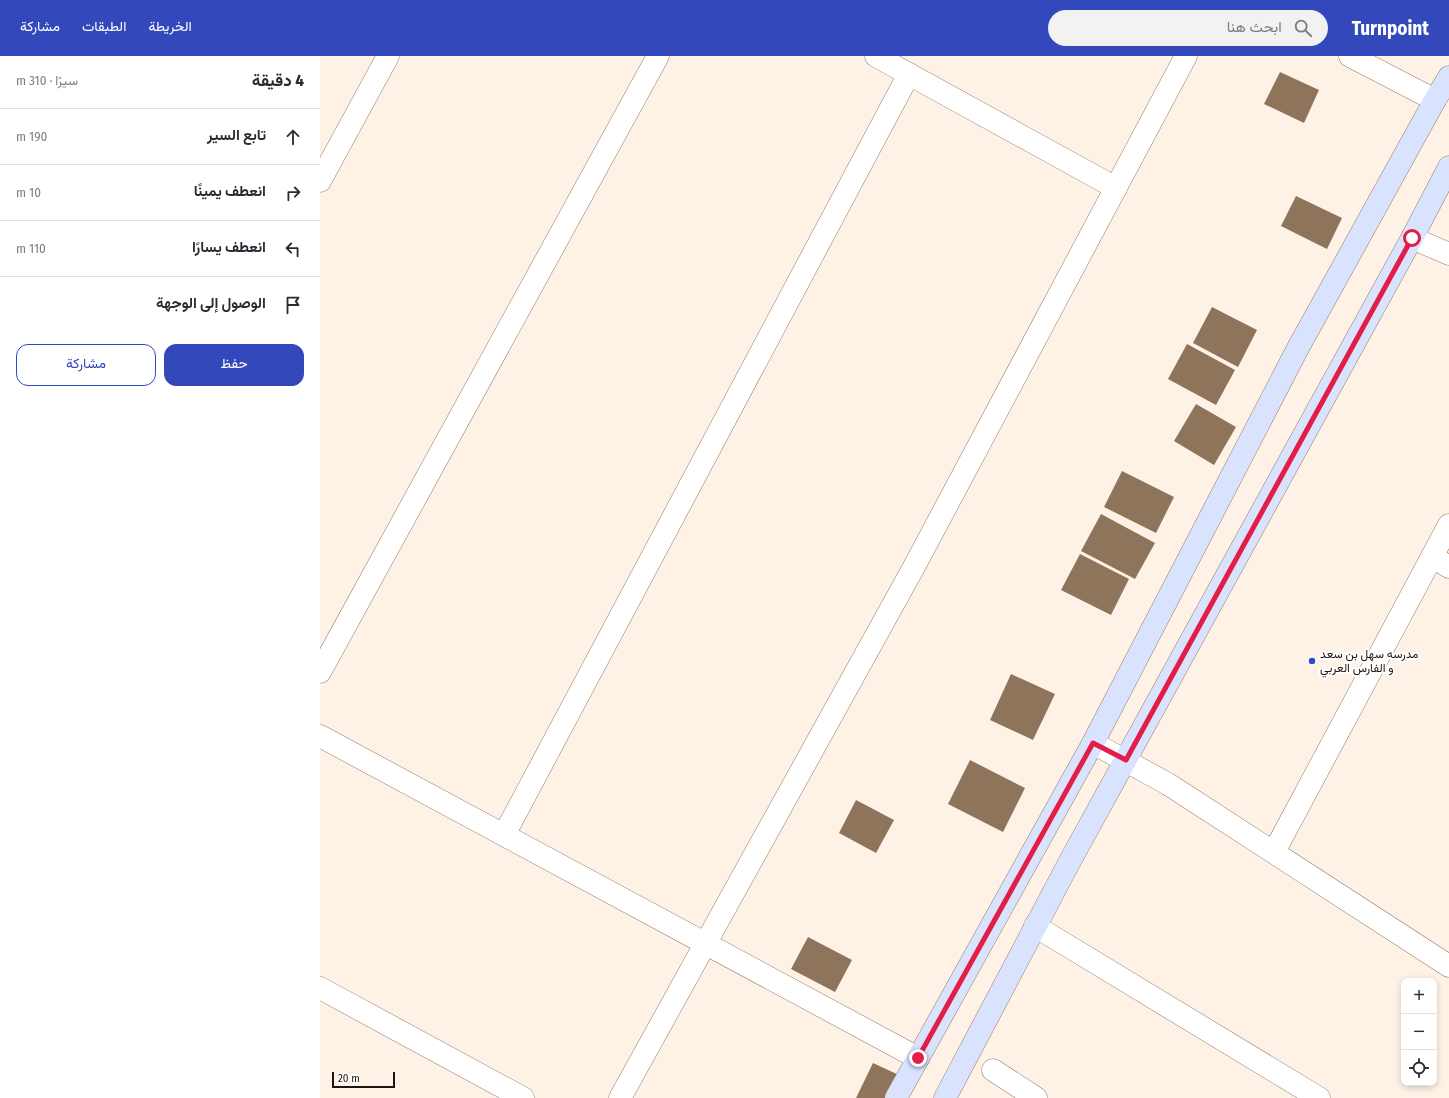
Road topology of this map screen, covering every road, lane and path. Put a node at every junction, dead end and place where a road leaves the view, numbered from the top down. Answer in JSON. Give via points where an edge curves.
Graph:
{"nodes":[{"id":1,"x":388,"y":56,"type":"edge"},
{"id":2,"x":658,"y":56,"type":"edge"},
{"id":3,"x":876,"y":56,"type":"edge"},
{"id":4,"x":1186,"y":56,"type":"edge"},
{"id":5,"x":1353,"y":57,"type":"edge"},
{"id":6,"x":909,"y":74,"type":"junction"},
{"id":7,"x":1449,"y":77,"type":"edge"},
{"id":8,"x":1435,"y":100,"type":"junction"},
{"id":9,"x":1449,"y":168,"type":"edge"},
{"id":10,"x":320,"y":181,"type":"edge"},
{"id":11,"x":1116,"y":188,"type":"junction"},
{"id":12,"x":1412,"y":238,"type":"junction"},
{"id":13,"x":1449,"y":254,"type":"edge"},
{"id":14,"x":1449,"y":525,"type":"edge"},
{"id":15,"x":1441,"y":561,"type":"edge"},
{"id":16,"x":320,"y":672,"type":"edge"},
{"id":17,"x":320,"y":736,"type":"edge"},
{"id":18,"x":1093,"y":743,"type":"junction"},
{"id":19,"x":1126,"y":760,"type":"junction"},
{"id":20,"x":504,"y":835,"type":"junction"},
{"id":21,"x":1274,"y":852,"type":"junction"},
{"id":22,"x":1035,"y":926,"type":"junction"},
{"id":23,"x":704,"y":943,"type":"junction"},
{"id":24,"x":1449,"y":966,"type":"edge"},
{"id":25,"x":320,"y":988,"type":"edge"},
{"id":26,"x":918,"y":1058,"type":"junction"},
{"id":27,"x":993,"y":1070,"type":"dead end"},
{"id":28,"x":523,"y":1098,"type":"edge"},
{"id":29,"x":620,"y":1098,"type":"edge"},
{"id":30,"x":896,"y":1098,"type":"edge"},
{"id":31,"x":945,"y":1098,"type":"edge"},
{"id":32,"x":1036,"y":1098,"type":"edge"},
{"id":33,"x":1319,"y":1098,"type":"edge"}],
"edges":[{"from":1,"to":10,"type":"street"},
{"from":2,"to":16,"type":"street"},
{"from":3,"to":6,"type":"street"},
{"from":4,"to":11,"type":"street"},
{"from":5,"to":8,"type":"street"},
{"from":6,"to":11,"type":"street"},
{"from":6,"to":20,"type":"street"},
{"from":7,"to":8,"type":"main road"},
{"from":8,"to":18,"type":"main road","via":[[1298,348]]},
{"from":9,"to":12,"type":"main road"},
{"from":11,"to":23,"type":"street","via":[[915,565]]},
{"from":12,"to":13,"type":"street"},
{"from":12,"to":19,"type":"main road"},
{"from":14,"to":15,"type":"street"},
{"from":15,"to":21,"type":"street"},
{"from":17,"to":20,"type":"street"},
{"from":18,"to":19,"type":"street"},
{"from":18,"to":26,"type":"main road"},
{"from":19,"to":21,"type":"street"},
{"from":19,"to":22,"type":"main road"},
{"from":20,"to":23,"type":"street"},
{"from":21,"to":24,"type":"street"},
{"from":22,"to":31,"type":"main road"},
{"from":22,"to":33,"type":"street"},
{"from":23,"to":26,"type":"street"},
{"from":23,"to":29,"type":"street"},
{"from":25,"to":28,"type":"street"},
{"from":26,"to":30,"type":"main road"},
{"from":27,"to":32,"type":"street"}]}
